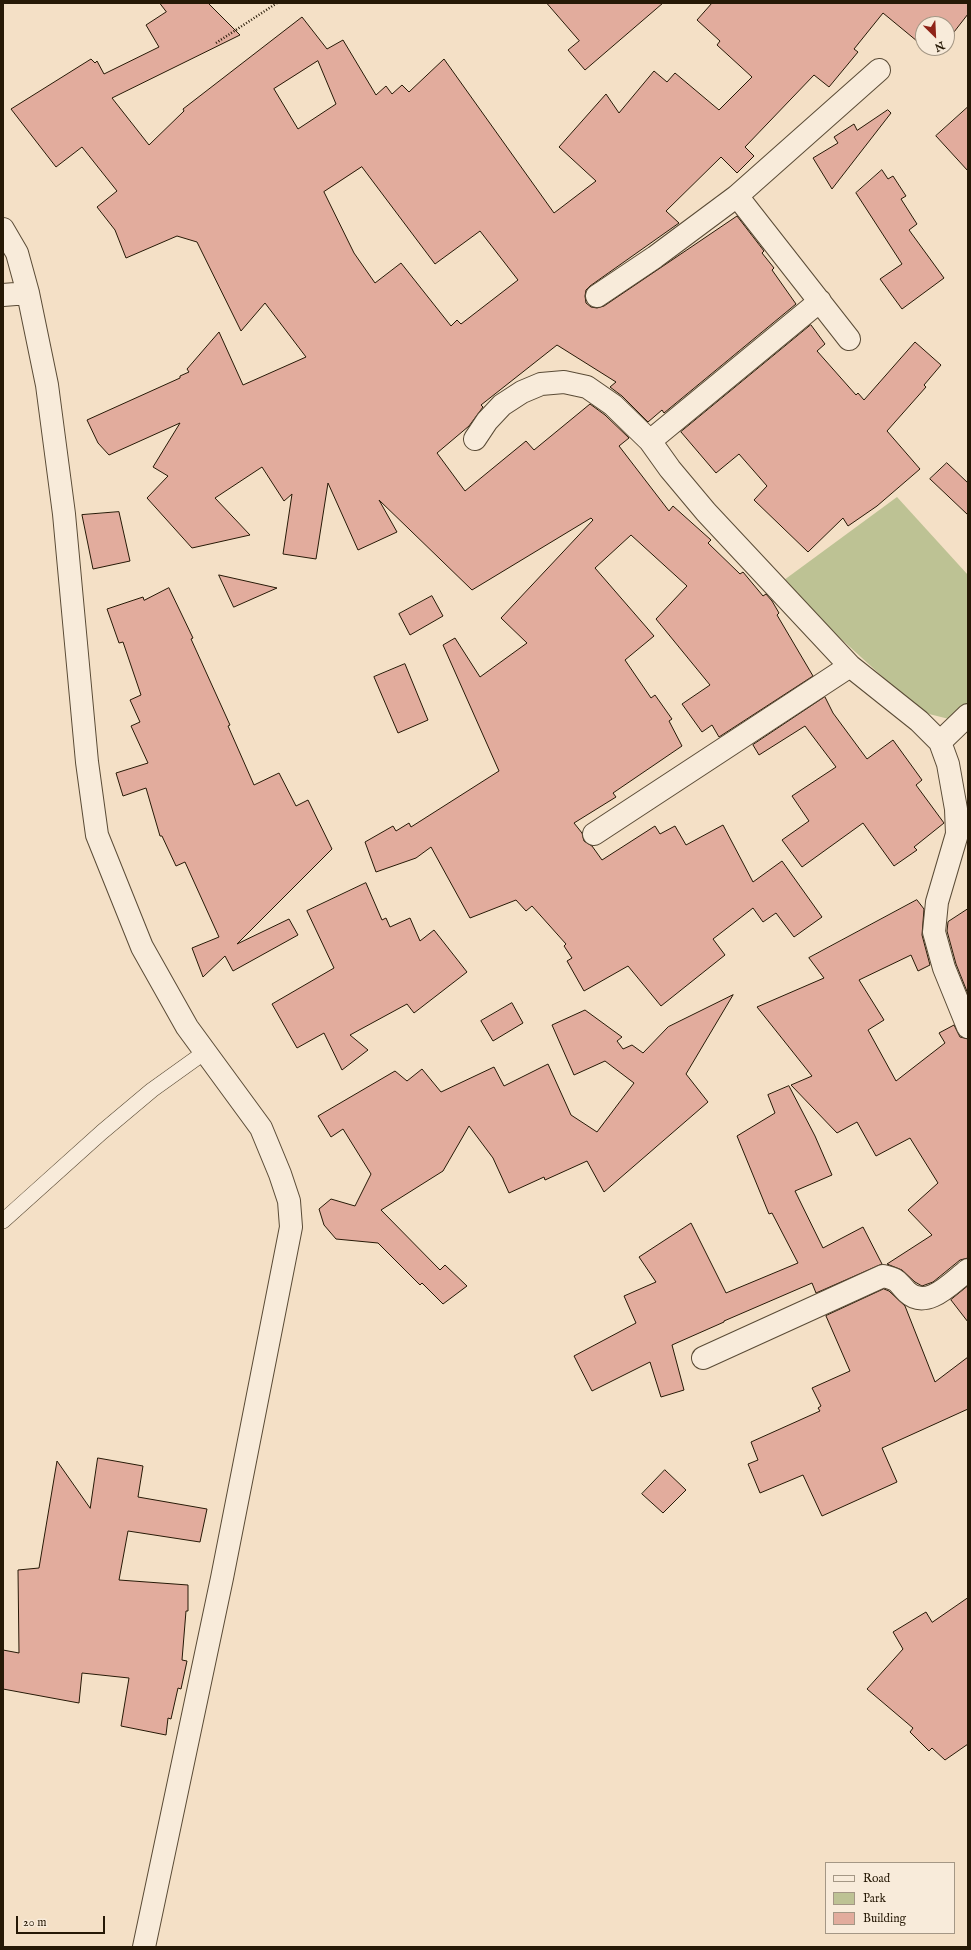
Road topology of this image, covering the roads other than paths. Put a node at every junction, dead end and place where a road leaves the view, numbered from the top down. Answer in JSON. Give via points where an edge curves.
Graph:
{"nodes":[{"id":1,"x":879,"y":70,"type":"dead end"},
{"id":2,"x":736,"y":196,"type":"junction"},
{"id":3,"x":3,"y":230,"type":"edge"},
{"id":4,"x":28,"y":293,"type":"junction"},
{"id":5,"x":3,"y":295,"type":"edge"},
{"id":6,"x":598,"y":296,"type":"dead end"},
{"id":7,"x":820,"y":301,"type":"junction"},
{"id":8,"x":849,"y":339,"type":"dead end"},
{"id":9,"x":475,"y":439,"type":"dead end"},
{"id":10,"x":650,"y":441,"type":"junction"},
{"id":11,"x":850,"y":666,"type":"junction"},
{"id":12,"x":968,"y":715,"type":"edge"},
{"id":13,"x":940,"y":742,"type":"junction"},
{"id":14,"x":594,"y":834,"type":"dead end"},
{"id":15,"x":968,"y":1027,"type":"edge"},
{"id":16,"x":205,"y":1052,"type":"junction"},
{"id":17,"x":3,"y":1221,"type":"edge"},
{"id":18,"x":968,"y":1270,"type":"edge"},
{"id":19,"x":703,"y":1358,"type":"dead end"},
{"id":20,"x":144,"y":1947,"type":"edge"}],
"edges":[{"from":1,"to":2,"type":"street"},
{"from":2,"to":6,"type":"street"},
{"from":2,"to":7,"type":"street"},
{"from":3,"to":4,"type":"street","via":[[17,253]]},
{"from":4,"to":5,"type":"street"},
{"from":4,"to":16,"type":"street","via":[[47,385],[64,514],[87,762],[98,835],[142,947],[186,1027]]},
{"from":7,"to":8,"type":"street"},
{"from":7,"to":10,"type":"street"},
{"from":9,"to":10,"type":"street","via":[[497,410],[522,392],[542,384],[564,382],[586,388],[613,405]]},
{"from":10,"to":11,"type":"street","via":[[706,512]]},
{"from":11,"to":13,"type":"street","via":[[919,721]]},
{"from":11,"to":14,"type":"street"},
{"from":12,"to":13,"type":"street"},
{"from":13,"to":15,"type":"street","via":[[949,772],[958,834],[937,902],[934,932],[944,968]]},
{"from":16,"to":17,"type":"lane","via":[[102,1132]]},
{"from":16,"to":20,"type":"street","via":[[261,1128],[289,1202],[291,1227],[222,1578]]},
{"from":18,"to":19,"type":"street","via":[[936,1295],[926,1298],[917,1298],[907,1292],[900,1283],[883,1276]]}]}
